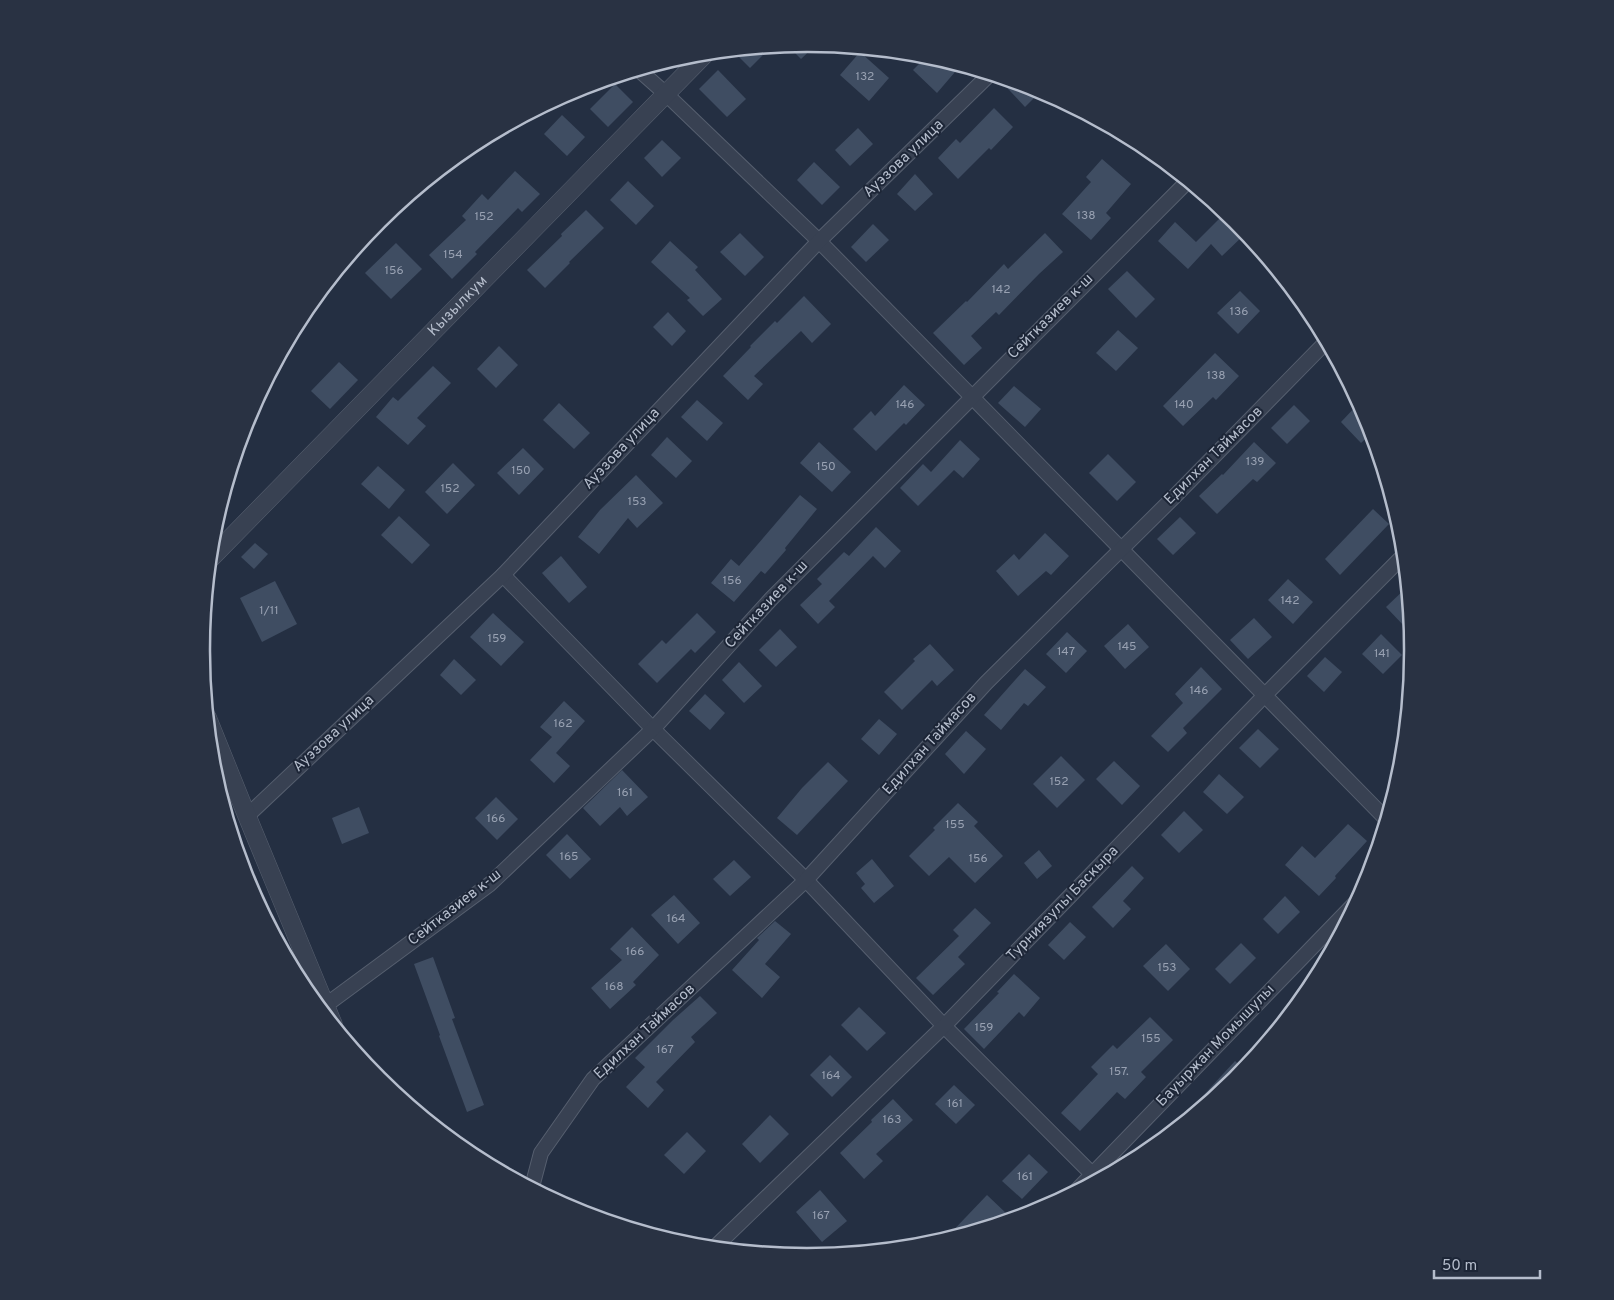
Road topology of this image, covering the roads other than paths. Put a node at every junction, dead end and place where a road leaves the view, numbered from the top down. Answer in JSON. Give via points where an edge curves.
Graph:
{"nodes":[{"id":1,"x":696,"y":63,"type":"edge"},
{"id":2,"x":645,"y":75,"type":"edge"},
{"id":3,"x":984,"y":80,"type":"edge"},
{"id":4,"x":666,"y":94,"type":"junction"},
{"id":5,"x":1183,"y":186,"type":"edge"},
{"id":6,"x":819,"y":241,"type":"junction"},
{"id":7,"x":1321,"y":347,"type":"edge"},
{"id":8,"x":971,"y":397,"type":"junction"},
{"id":9,"x":1122,"y":549,"type":"junction"},
{"id":10,"x":218,"y":551,"type":"edge"},
{"id":11,"x":1397,"y":562,"type":"edge"},
{"id":12,"x":502,"y":575,"type":"junction"},
{"id":13,"x":1265,"y":695,"type":"junction"},
{"id":14,"x":653,"y":729,"type":"junction"},
{"id":15,"x":217,"y":742,"type":"edge"},
{"id":16,"x":1381,"y":814,"type":"edge"},
{"id":17,"x":247,"y":816,"type":"junction"},
{"id":18,"x":806,"y":880,"type":"junction"},
{"id":19,"x":1341,"y":918,"type":"edge"},
{"id":20,"x":305,"y":974,"type":"edge"},
{"id":21,"x":326,"y":1005,"type":"edge"},
{"id":22,"x":944,"y":1026,"type":"junction"},
{"id":23,"x":1101,"y":1170,"type":"edge"},
{"id":24,"x":1093,"y":1174,"type":"edge"},
{"id":25,"x":534,"y":1181,"type":"edge"},
{"id":26,"x":722,"y":1241,"type":"edge"}],
"edges":[{"from":1,"to":4,"type":"street","name":"Кызылкум"},
{"from":2,"to":4,"type":"street"},
{"from":3,"to":6,"type":"street","name":"Ауэзова улица"},
{"from":4,"to":6,"type":"street"},
{"from":4,"to":10,"type":"street","name":"Кызылкум"},
{"from":5,"to":8,"type":"street","name":"Сейтказиев к-ш"},
{"from":6,"to":8,"type":"street"},
{"from":6,"to":12,"type":"street","name":"Ауэзова улица"},
{"from":7,"to":9,"type":"street","name":"Едилхан Таймасов"},
{"from":8,"to":9,"type":"street"},
{"from":8,"to":14,"type":"street","name":"Сейтказиев к-ш","via":[[771,599]]},
{"from":9,"to":13,"type":"street"},
{"from":9,"to":18,"type":"street","name":"Едилхан Таймасов","via":[[986,683]]},
{"from":11,"to":13,"type":"street","name":"Турниязулы Баскыра"},
{"from":12,"to":14,"type":"street"},
{"from":12,"to":17,"type":"street","name":"Ауэзова улица"},
{"from":13,"to":16,"type":"street"},
{"from":13,"to":22,"type":"street","name":"Турниязулы Баскыра"},
{"from":14,"to":18,"type":"street"},
{"from":14,"to":21,"type":"street","name":"Сейтказиев к-ш","via":[[490,884]]},
{"from":15,"to":17,"type":"street"},
{"from":17,"to":20,"type":"street"},
{"from":18,"to":22,"type":"street"},
{"from":18,"to":25,"type":"street","name":"Едилхан Таймасов","via":[[594,1079],[542,1153]]},
{"from":19,"to":23,"type":"street","name":"Бауыржан Момышулы"},
{"from":22,"to":24,"type":"street"},
{"from":22,"to":26,"type":"street","name":"Турниязулы Баскыра"}]}
